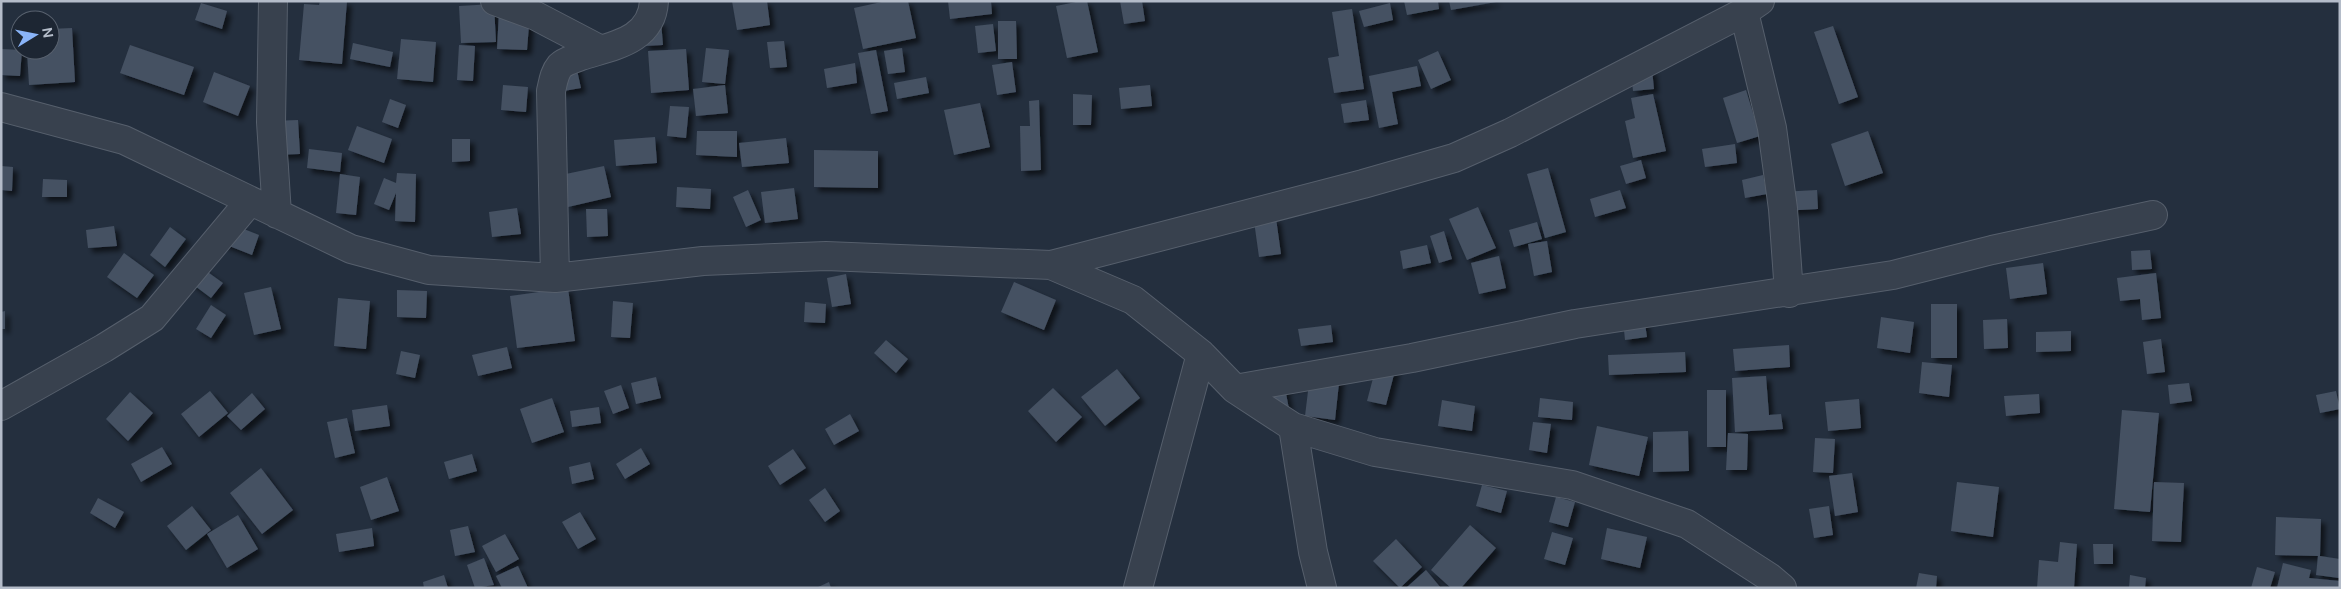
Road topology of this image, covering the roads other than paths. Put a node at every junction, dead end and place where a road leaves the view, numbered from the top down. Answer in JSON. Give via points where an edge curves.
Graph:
{"nodes":[{"id":1,"x":272,"y":1,"type":"edge"},
{"id":2,"x":495,"y":1,"type":"edge"},
{"id":3,"x":654,"y":1,"type":"edge"},
{"id":4,"x":1752,"y":6,"type":"edge"},
{"id":5,"x":601,"y":50,"type":"junction"},
{"id":6,"x":1,"y":107,"type":"edge"},
{"id":7,"x":250,"y":201,"type":"junction"},
{"id":8,"x":278,"y":214,"type":"junction"},
{"id":9,"x":2153,"y":215,"type":"dead end"},
{"id":10,"x":1051,"y":265,"type":"junction"},
{"id":11,"x":555,"y":278,"type":"junction"},
{"id":12,"x":1789,"y":293,"type":"junction"},
{"id":13,"x":1201,"y":354,"type":"junction"},
{"id":14,"x":1235,"y":389,"type":"junction"},
{"id":15,"x":1,"y":406,"type":"edge"},
{"id":16,"x":1293,"y":427,"type":"junction"},
{"id":17,"x":1138,"y":588,"type":"edge"},
{"id":18,"x":1322,"y":588,"type":"edge"},
{"id":19,"x":1782,"y":588,"type":"edge"}],
"edges":[{"from":1,"to":8,"type":"street","via":[[271,122]]},
{"from":2,"to":5,"type":"street","via":[[536,16]]},
{"from":3,"to":5,"type":"street","via":[[654,14],[645,29],[628,40]]},
{"from":4,"to":10,"type":"street","via":[[1510,133],[1454,158]]},
{"from":4,"to":12,"type":"street","via":[[1783,209]]},
{"from":5,"to":11,"type":"street","via":[[561,65],[551,91]]},
{"from":6,"to":7,"type":"street","via":[[124,140]]},
{"from":7,"to":8,"type":"street"},
{"from":7,"to":15,"type":"street","via":[[152,318]]},
{"from":8,"to":11,"type":"street","via":[[352,248],[429,270]]},
{"from":9,"to":12,"type":"street","via":[[1893,275]]},
{"from":10,"to":11,"type":"street","via":[[826,256],[703,261]]},
{"from":10,"to":13,"type":"street","via":[[1133,300]]},
{"from":12,"to":14,"type":"street","via":[[1575,324],[1412,358]]},
{"from":13,"to":14,"type":"street"},
{"from":13,"to":17,"type":"street"},
{"from":14,"to":16,"type":"street"},
{"from":16,"to":18,"type":"street"},
{"from":16,"to":19,"type":"street","via":[[1375,452],[1572,485],[1687,524]]}]}
